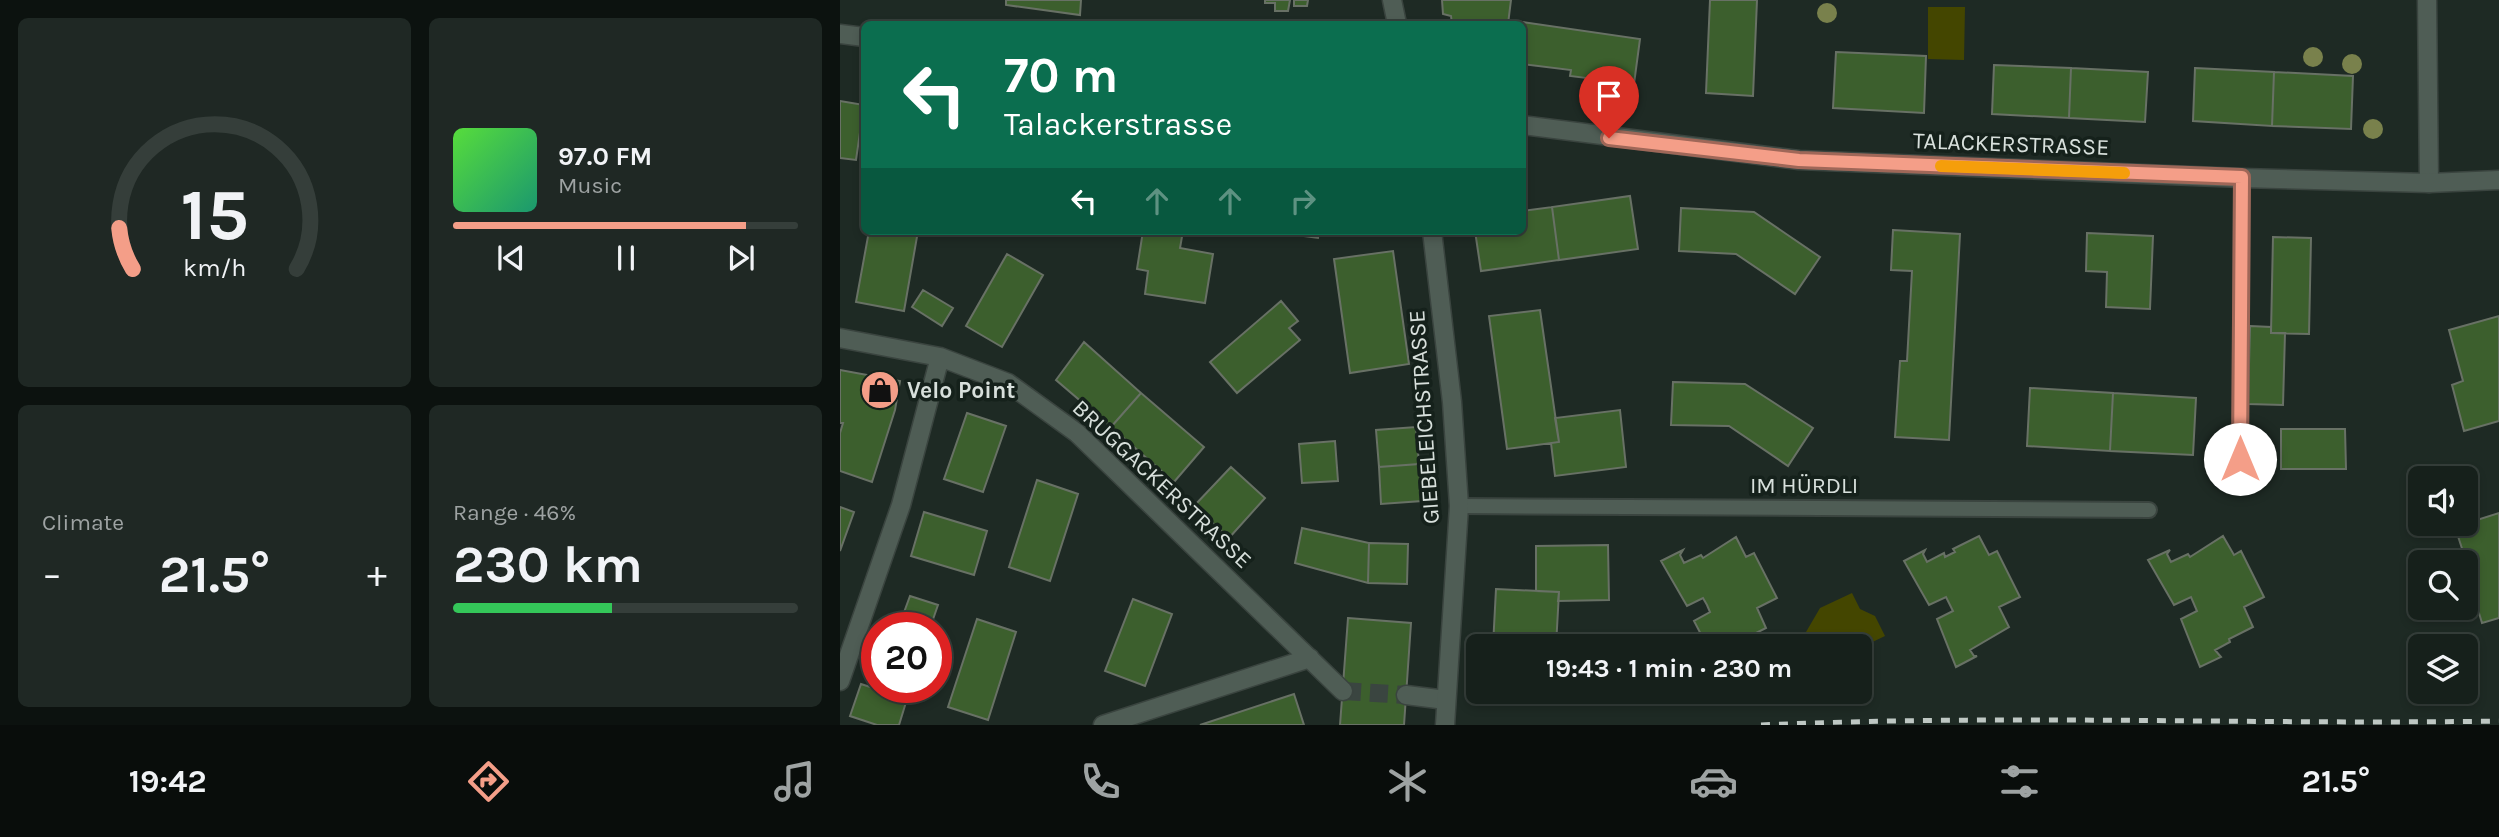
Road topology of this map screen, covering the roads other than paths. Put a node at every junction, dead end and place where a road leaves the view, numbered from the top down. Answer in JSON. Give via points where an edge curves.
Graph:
{"nodes":[{"id":1,"x":1392,"y":0,"type":"edge"},
{"id":2,"x":2427,"y":0,"type":"edge"},
{"id":3,"x":1396,"y":21,"type":"edge"},
{"id":4,"x":840,"y":34,"type":"edge"},
{"id":5,"x":861,"y":37,"type":"edge"},
{"id":6,"x":1526,"y":126,"type":"edge"},
{"id":7,"x":2242,"y":177,"type":"junction"},
{"id":8,"x":2499,"y":180,"type":"edge"},
{"id":9,"x":2429,"y":183,"type":"junction"},
{"id":10,"x":1432,"y":235,"type":"edge"},
{"id":11,"x":840,"y":338,"type":"edge"},
{"id":12,"x":940,"y":357,"type":"junction"},
{"id":13,"x":2240,"y":459,"type":"dead end"},
{"id":14,"x":1458,"y":506,"type":"junction"},
{"id":15,"x":2149,"y":510,"type":"dead end"},
{"id":16,"x":1310,"y":658,"type":"junction"},
{"id":17,"x":840,"y":681,"type":"edge"},
{"id":18,"x":1343,"y":691,"type":"tunnel mouth"},
{"id":19,"x":1406,"y":695,"type":"tunnel mouth"},
{"id":20,"x":1446,"y":700,"type":"junction"},
{"id":21,"x":1103,"y":725,"type":"edge"},
{"id":22,"x":1445,"y":725,"type":"edge"}],
"edges":[{"from":1,"to":3,"type":"street"},
{"from":2,"to":9,"type":"street"},
{"from":4,"to":5,"type":"street"},
{"from":6,"to":7,"type":"street","name":"TALACKERSTRASSE","via":[[1799,160]]},
{"from":7,"to":9,"type":"street","name":"TALACKERSTRASSE"},
{"from":7,"to":13,"type":"lane"},
{"from":8,"to":9,"type":"street","name":"TALACKERSTRASSE"},
{"from":10,"to":14,"type":"street","name":"GIEBELEICHSTRASSE","via":[[1452,402]]},
{"from":11,"to":12,"type":"street","name":"BRUGGACKERSTRASSE"},
{"from":12,"to":16,"type":"street","name":"BRUGGACKERSTRASSE","via":[[1008,383],[1077,433]]},
{"from":12,"to":17,"type":"street","via":[[901,505]]},
{"from":14,"to":15,"type":"lane","name":"IM HÜRDLI"},
{"from":14,"to":20,"type":"street","name":"GIEBELEICHSTRASSE"},
{"from":16,"to":18,"type":"street","name":"BRUGGACKERSTRASSE"},
{"from":16,"to":21,"type":"street"},
{"from":19,"to":20,"type":"street"},
{"from":20,"to":22,"type":"street","name":"GIEBELEICHSTRASSE"}]}
